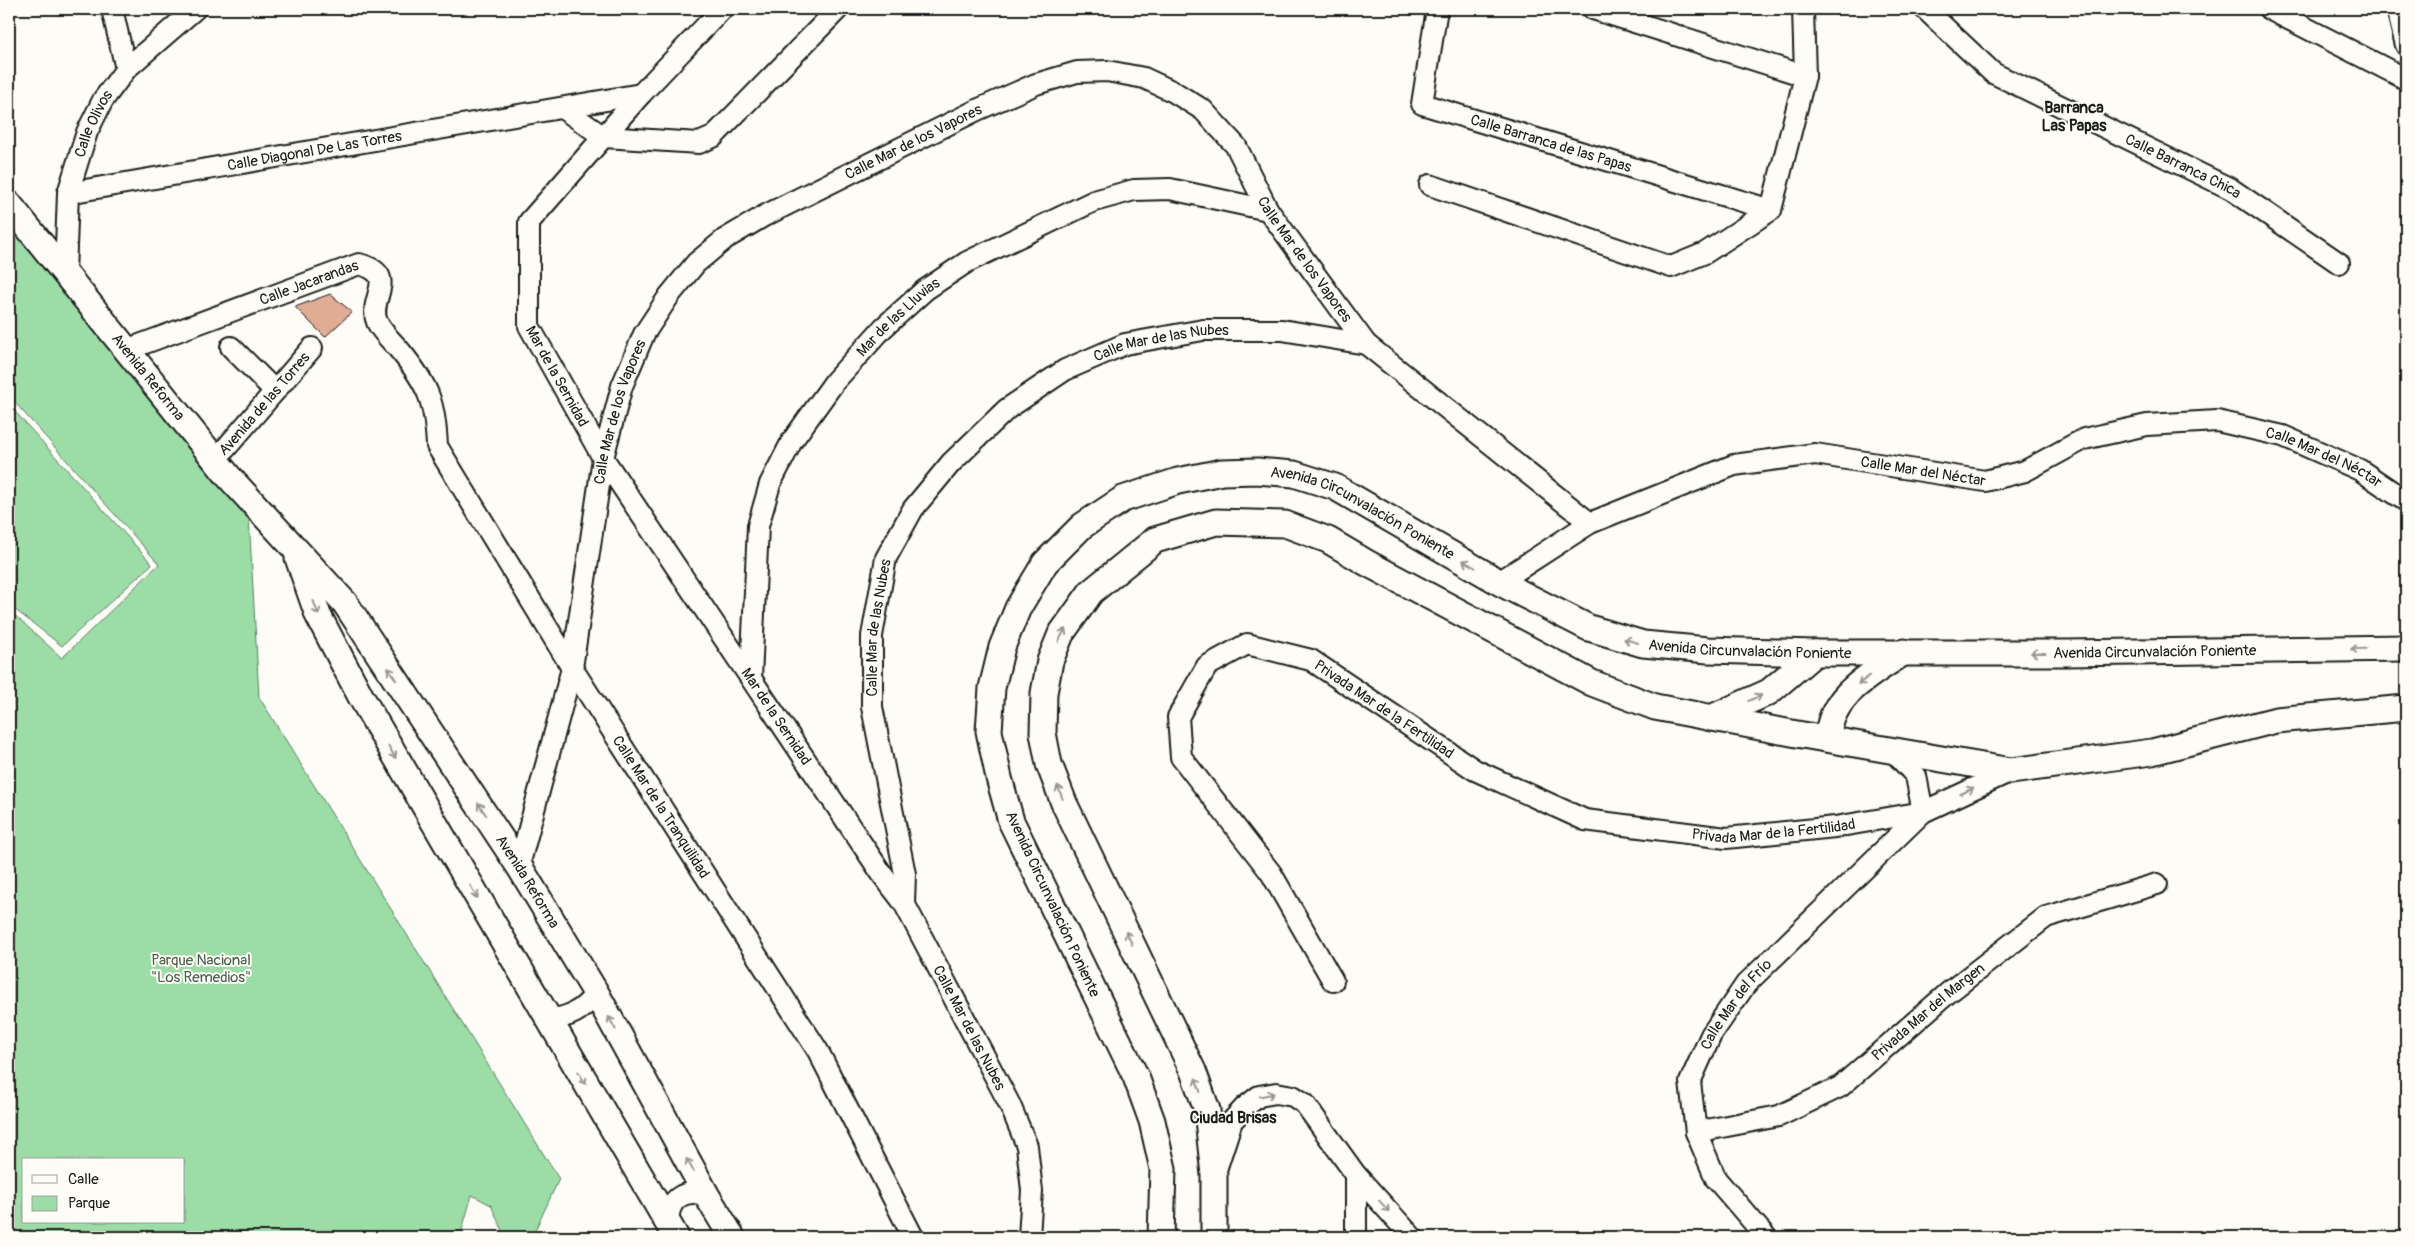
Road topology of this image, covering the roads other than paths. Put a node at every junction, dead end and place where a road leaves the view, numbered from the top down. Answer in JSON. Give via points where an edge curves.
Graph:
{"nodes":[{"id":1,"x":112,"y":9,"type":"edge"},
{"id":2,"x":192,"y":9,"type":"edge"},
{"id":3,"x":722,"y":9,"type":"edge"},
{"id":4,"x":838,"y":9,"type":"edge"},
{"id":5,"x":1437,"y":9,"type":"edge"},
{"id":6,"x":1593,"y":9,"type":"edge"},
{"id":7,"x":1803,"y":9,"type":"edge"},
{"id":8,"x":1925,"y":9,"type":"edge"},
{"id":9,"x":2269,"y":9,"type":"edge"},
{"id":10,"x":2397,"y":9,"type":"edge"},
{"id":11,"x":2406,"y":44,"type":"edge"},
{"id":12,"x":126,"y":68,"type":"junction"},
{"id":13,"x":1805,"y":76,"type":"junction"},
{"id":14,"x":2406,"y":79,"type":"edge"},
{"id":15,"x":641,"y":94,"type":"junction"},
{"id":16,"x":562,"y":108,"type":"junction"},
{"id":17,"x":604,"y":136,"type":"junction"},
{"id":18,"x":1430,"y":185,"type":"dead end"},
{"id":19,"x":68,"y":193,"type":"junction"},
{"id":20,"x":9,"y":204,"type":"edge"},
{"id":21,"x":1268,"y":210,"type":"junction"},
{"id":22,"x":1772,"y":210,"type":"junction"},
{"id":23,"x":2339,"y":263,"type":"dead end"},
{"id":24,"x":65,"y":274,"type":"junction"},
{"id":25,"x":1366,"y":344,"type":"junction"},
{"id":26,"x":231,"y":347,"type":"dead end"},
{"id":27,"x":312,"y":348,"type":"dead end"},
{"id":28,"x":126,"y":350,"type":"junction"},
{"id":29,"x":420,"y":374,"type":"joint"},
{"id":30,"x":275,"y":390,"type":"junction"},
{"id":31,"x":214,"y":458,"type":"junction"},
{"id":32,"x":603,"y":458,"type":"junction"},
{"id":33,"x":2406,"y":500,"type":"edge"},
{"id":34,"x":1590,"y":523,"type":"junction"},
{"id":35,"x":294,"y":546,"type":"junction"},
{"id":36,"x":1500,"y":582,"type":"junction"},
{"id":37,"x":2406,"y":648,"type":"edge"},
{"id":38,"x":1815,"y":652,"type":"junction"},
{"id":39,"x":1904,"y":652,"type":"junction"},
{"id":40,"x":572,"y":668,"type":"junction"},
{"id":41,"x":751,"y":678,"type":"junction"},
{"id":42,"x":2406,"y":708,"type":"edge"},
{"id":43,"x":1711,"y":718,"type":"junction"},
{"id":44,"x":1828,"y":739,"type":"junction"},
{"id":45,"x":1892,"y":750,"type":"junction"},
{"id":46,"x":2011,"y":771,"type":"junction"},
{"id":47,"x":1922,"y":812,"type":"junction"},
{"id":48,"x":519,"y":866,"type":"junction"},
{"id":49,"x":2157,"y":884,"type":"dead end"},
{"id":50,"x":904,"y":903,"type":"junction"},
{"id":51,"x":1333,"y":981,"type":"dead end"},
{"id":52,"x":596,"y":993,"type":"junction"},
{"id":53,"x":548,"y":1020,"type":"junction"},
{"id":54,"x":1696,"y":1132,"type":"junction"},
{"id":55,"x":1214,"y":1175,"type":"junction"},
{"id":56,"x":1356,"y":1175,"type":"junction"},
{"id":57,"x":708,"y":1196,"type":"junction"},
{"id":58,"x":672,"y":1231,"type":"edge"},
{"id":59,"x":732,"y":1237,"type":"edge"},
{"id":60,"x":913,"y":1237,"type":"edge"},
{"id":61,"x":1029,"y":1237,"type":"edge"},
{"id":62,"x":1161,"y":1237,"type":"edge"},
{"id":63,"x":1214,"y":1237,"type":"edge"},
{"id":64,"x":1356,"y":1237,"type":"edge"},
{"id":65,"x":1412,"y":1237,"type":"edge"},
{"id":66,"x":1766,"y":1237,"type":"edge"}],
"edges":[{"from":1,"to":12,"type":"street"},
{"from":2,"to":12,"type":"street","name":"Calle Olivos"},
{"from":3,"to":15,"type":"street","name":"Mar de la Sernidad"},
{"from":4,"to":17,"type":"street","via":[[713,137],[699,143]]},
{"from":5,"to":22,"type":"street","name":"Calle Barranca de las Papas","via":[[1422,104]]},
{"from":6,"to":13,"type":"street"},
{"from":7,"to":13,"type":"street"},
{"from":8,"to":23,"type":"street","name":"Calle Barranca Chica","via":[[1993,72],[2231,189]]},
{"from":9,"to":14,"type":"street"},
{"from":10,"to":11,"type":"street"},
{"from":12,"to":19,"type":"street","name":"Calle Olivos","via":[[103,100],[88,132]]},
{"from":13,"to":22,"type":"street"},
{"from":15,"to":16,"type":"street","name":"Calle Diagonal De Las Torres"},
{"from":15,"to":17,"type":"street","name":"Mar de la Sernidad"},
{"from":16,"to":17,"type":"street"},
{"from":16,"to":19,"type":"street","name":"Calle Diagonal De Las Torres"},
{"from":17,"to":32,"type":"street","name":"Mar de la Sernidad","via":[[528,222],[529,326]]},
{"from":18,"to":22,"type":"street","via":[[1671,266],[1706,253]]},
{"from":19,"to":24,"type":"street","name":"Calle Olivos"},
{"from":20,"to":24,"type":"main road","name":"Avenida Reforma"},
{"from":21,"to":25,"type":"street","name":"Calle Mar de los Vapores"},
{"from":21,"to":32,"type":"street","name":"Calle Mar de los Vapores","via":[[1236,146],[1203,110],[1174,92],[1144,78],[1106,71],[1077,72],[1036,84],[976,110],[764,216],[724,239],[696,263],[644,334],[622,386]]},
{"from":21,"to":41,"type":"street","name":"Mar de las Lluvias","via":[[1170,189],[1134,190],[1094,200],[966,262],[925,290],[883,328],[835,381],[792,441],[770,484],[758,526]]},
{"from":24,"to":28,"type":"main road","name":"Avenida Reforma"},
{"from":25,"to":34,"type":"street","name":"Calle Mar de los Vapores"},
{"from":25,"to":50,"type":"street","name":"Calle Mar de las Nubes","via":[[1282,330],[1203,330],[1125,344],[1065,370],[1007,409],[951,463],[913,509],[886,558],[872,636],[872,707],[905,874]]},
{"from":26,"to":30,"type":"street"},
{"from":27,"to":30,"type":"street","name":"Avenida de las Torres"},
{"from":28,"to":29,"type":"street","name":"Calle Jacarandas","via":[[359,264],[372,267],[380,275],[382,286],[374,312],[378,324]]},
{"from":28,"to":31,"type":"main road","name":"Avenida Reforma"},
{"from":29,"to":40,"type":"street","name":"Calle Mar de la Tranquilidad","via":[[436,421],[437,446]]},
{"from":30,"to":31,"type":"street","name":"Avenida de las Torres"},
{"from":31,"to":35,"type":"main road","name":"Avenida Reforma"},
{"from":32,"to":40,"type":"street","name":"Calle Mar de los Vapores"},
{"from":32,"to":41,"type":"street","name":"Mar de la Sernidad"},
{"from":33,"to":34,"type":"street","name":"Calle Mar del Néctar","via":[[2360,470],[2283,436],[2217,421],[2147,425],[2084,439],[2025,472],[1985,481],[1815,454],[1734,465]]},
{"from":34,"to":36,"type":"street","name":"Calle Mar del Néctar"},
{"from":48,"to":35,"type":"main road","name":"Avenida Reforma","one_way":true,"via":[[345,602]]},
{"from":35,"to":53,"type":"main road","name":"Avenida Reforma","one_way":true,"via":[[318,615],[361,697]]},
{"from":38,"to":36,"type":"main road","name":"Avenida Circunvalación Poniente","one_way":true,"via":[[1708,650],[1643,644],[1588,628]]},
{"from":36,"to":62,"type":"main road","name":"Avenida Circunvalación Poniente","one_way":true,"via":[[1335,488],[1294,474],[1222,472],[1178,481],[1123,499],[1082,526],[1045,563],[1018,608],[1002,647],[992,688],[989,731],[999,778],[1011,821],[1136,1077],[1152,1120],[1163,1169]]},
{"from":37,"to":39,"type":"main road","name":"Avenida Circunvalación Poniente","one_way":true},
{"from":38,"to":39,"type":"main road","name":"Avenida Circunvalación Poniente"},
{"from":43,"to":38,"type":"main road","one_way":true,"via":[[1768,692]]},
{"from":39,"to":44,"type":"main road","one_way":true,"via":[[1844,696],[1828,725]]},
{"from":40,"to":48,"type":"street","name":"Calle Mar de los Vapores"},
{"from":40,"to":60,"type":"street","name":"Calle Mar de la Tranquilidad","via":[[818,1051]]},
{"from":41,"to":50,"type":"street","name":"Mar de la Sernidad"},
{"from":42,"to":46,"type":"main road","via":[[2276,720],[2152,752]]},
{"from":43,"to":44,"type":"main road"},
{"from":55,"to":43,"type":"main road","one_way":true,"via":[[1207,1110],[1193,1071],[1064,803],[1049,764],[1043,733],[1044,693],[1050,661],[1061,634],[1091,592],[1155,540],[1216,522],[1285,524],[1328,540],[1592,683],[1655,707]]},
{"from":44,"to":45,"type":"main road"},
{"from":45,"to":46,"type":"main road"},
{"from":45,"to":47,"type":"street","via":[[1916,776]]},
{"from":47,"to":46,"type":"street","name":"Calle Mar del Frío","one_way":true},
{"from":47,"to":51,"type":"street","name":"Privada Mar de la Fertilidad","via":[[1835,827],[1726,838],[1586,820],[1475,770],[1311,660],[1247,644],[1206,666],[1178,717],[1181,756],[1271,873]]},
{"from":47,"to":54,"type":"street","name":"Calle Mar del Frío","via":[[1746,984],[1711,1034],[1690,1082]]},
{"from":48,"to":52,"type":"main road","name":"Avenida Reforma"},
{"from":49,"to":54,"type":"street","name":"Privada Mar del Margen","via":[[2046,917],[1948,994],[1840,1087],[1779,1116]]},
{"from":50,"to":61,"type":"street","name":"Calle Mar de las Nubes","via":[[1010,1105],[1027,1146],[1032,1191]]},
{"from":52,"to":53,"type":"street","via":[[574,1014]]},
{"from":57,"to":52,"type":"main road","name":"Avenida Reforma","one_way":true},
{"from":53,"to":58,"type":"main road","name":"Avenida Reforma","one_way":true},
{"from":54,"to":66,"type":"street","name":"Calle Mar del Frío","via":[[1716,1179]]},
{"from":55,"to":56,"type":"street","one_way":true,"via":[[1232,1121],[1259,1096],[1276,1093],[1293,1096],[1305,1104]]},
{"from":55,"to":63,"type":"main road"},
{"from":56,"to":64,"type":"street"},
{"from":56,"to":65,"type":"street","one_way":true},
{"from":57,"to":58,"type":"street","via":[[693,1192],[678,1197],[668,1215]]},
{"from":57,"to":59,"type":"main road","name":"Avenida Reforma"}]}
